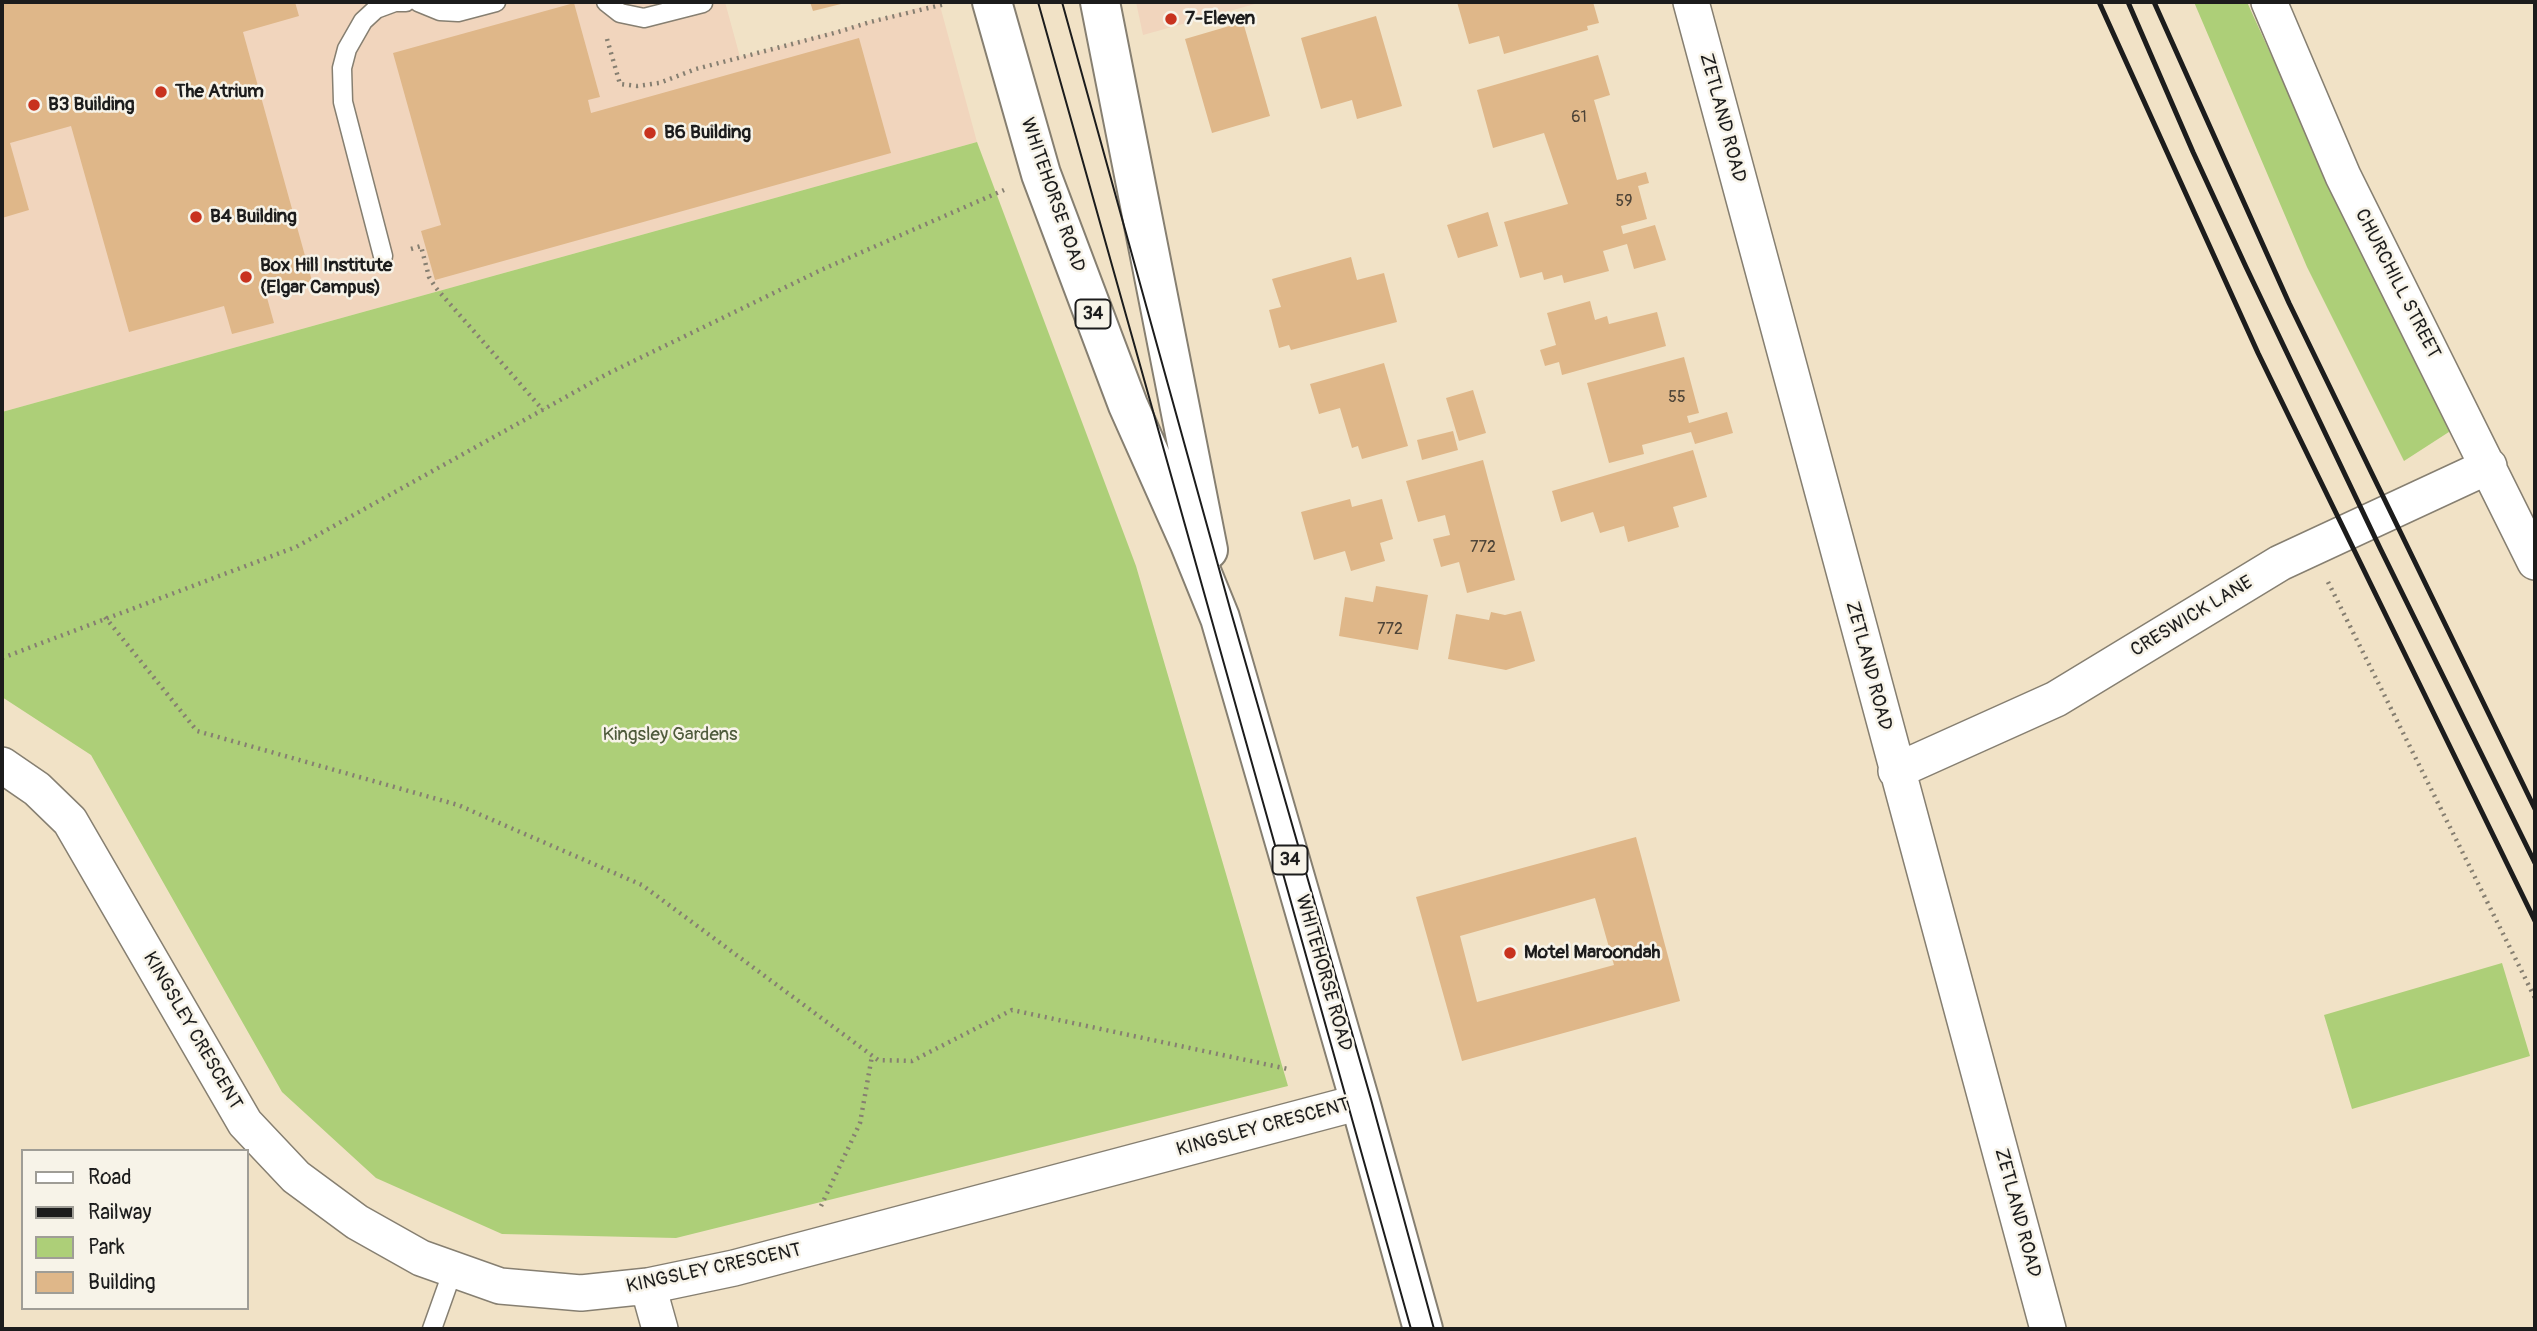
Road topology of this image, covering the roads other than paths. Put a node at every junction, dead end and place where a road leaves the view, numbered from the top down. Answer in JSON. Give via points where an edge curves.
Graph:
{"nodes":[{"id":1,"x":406,"y":2,"type":"edge"},
{"id":2,"x":418,"y":2,"type":"edge"},
{"id":3,"x":496,"y":2,"type":"edge"},
{"id":4,"x":606,"y":2,"type":"edge"},
{"id":5,"x":992,"y":2,"type":"edge"},
{"id":6,"x":1100,"y":2,"type":"edge"},
{"id":7,"x":1690,"y":2,"type":"edge"},
{"id":8,"x":2269,"y":2,"type":"edge"},
{"id":9,"x":703,"y":3,"type":"edge"},
{"id":10,"x":375,"y":5,"type":"edge"},
{"id":11,"x":383,"y":256,"type":"dead end"},
{"id":12,"x":2489,"y":466,"type":"junction"},
{"id":13,"x":2535,"y":562,"type":"edge"},
{"id":14,"x":1220,"y":618,"type":"junction"},
{"id":15,"x":2,"y":765,"type":"edge"},
{"id":16,"x":1896,"y":771,"type":"junction"},
{"id":17,"x":1360,"y":1102,"type":"junction"},
{"id":18,"x":453,"y":1270,"type":"junction"},
{"id":19,"x":649,"y":1286,"type":"junction"},
{"id":20,"x":432,"y":1329,"type":"edge"},
{"id":21,"x":660,"y":1329,"type":"edge"},
{"id":22,"x":1423,"y":1329,"type":"edge"},
{"id":23,"x":2048,"y":1329,"type":"edge"}],
"edges":[{"from":1,"to":10,"type":"lane"},
{"from":2,"to":3,"type":"lane","via":[[440,12]]},
{"from":4,"to":9,"type":"lane","via":[[620,13],[644,18]]},
{"from":5,"to":14,"type":"main road","name":"WHITEHORSE ROAD","number":"34","via":[[1041,174],[1128,405]]},
{"from":6,"to":14,"type":"main road","name":"WHITEHORSE ROAD","number":"34"},
{"from":7,"to":16,"type":"street","name":"ZETLAND ROAD"},
{"from":8,"to":12,"type":"street","name":"CHURCHILL STREET","via":[[2343,176]]},
{"from":10,"to":11,"type":"lane","via":[[347,49],[342,68],[343,102]]},
{"from":12,"to":13,"type":"street","name":"CHURCHILL STREET"},
{"from":12,"to":16,"type":"street","name":"CRESWICK LANE","via":[[2280,563],[2056,699]]},
{"from":14,"to":17,"type":"main road","name":"WHITEHORSE ROAD","number":"34"},
{"from":15,"to":18,"type":"street","name":"KINGSLEY CRESCENT","via":[[37,789],[70,821],[244,1123],[296,1177],[357,1222],[421,1258]]},
{"from":16,"to":23,"type":"street","name":"ZETLAND ROAD"},
{"from":17,"to":19,"type":"street","name":"KINGSLEY CRESCENT","via":[[799,1252]]},
{"from":17,"to":22,"type":"main road","name":"WHITEHORSE ROAD","number":"34"},
{"from":18,"to":19,"type":"street","name":"KINGSLEY CRESCENT","via":[[500,1286],[567,1292]]},
{"from":18,"to":20,"type":"lane"},
{"from":19,"to":21,"type":"street"}]}
